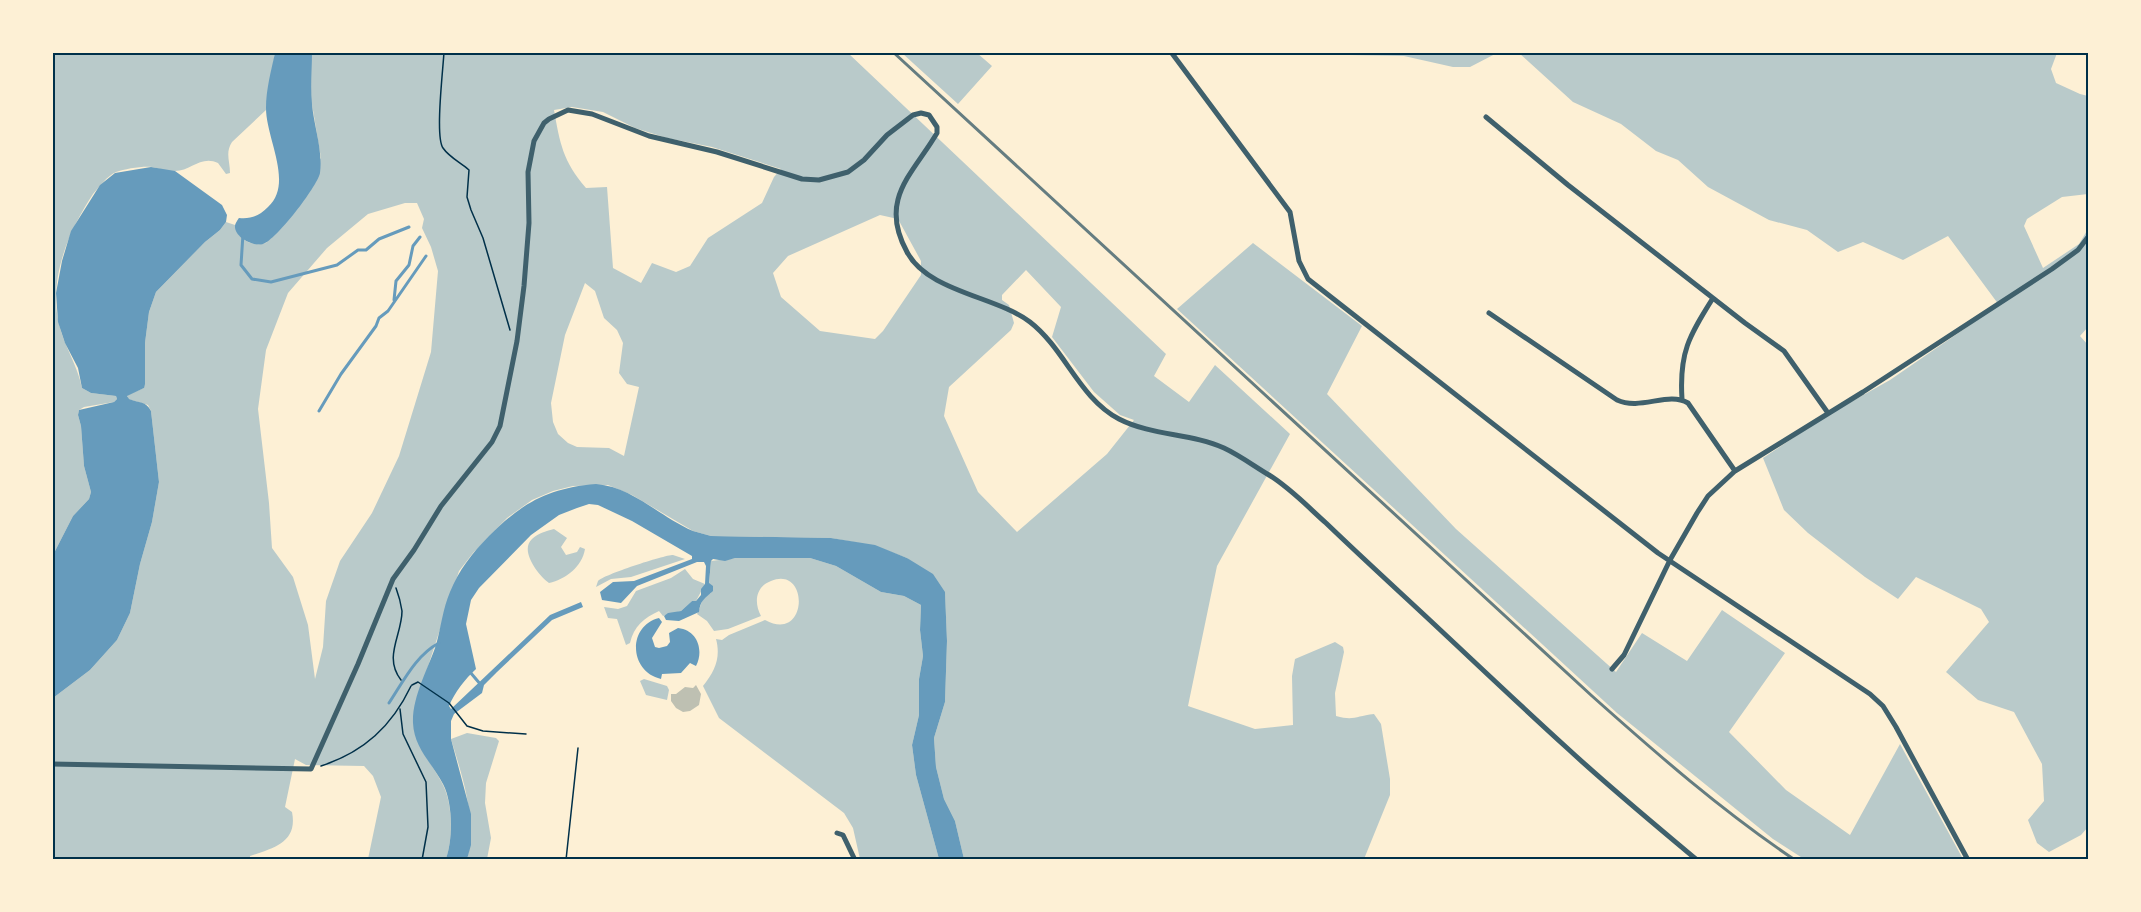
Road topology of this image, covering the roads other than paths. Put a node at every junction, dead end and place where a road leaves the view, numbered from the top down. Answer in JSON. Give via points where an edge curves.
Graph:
{"nodes":[{"id":1,"x":1171,"y":52,"type":"edge"},
{"id":2,"x":1486,"y":117,"type":"dead end"},
{"id":3,"x":2088,"y":237,"type":"edge"},
{"id":4,"x":1713,"y":298,"type":"junction"},
{"id":5,"x":1489,"y":313,"type":"dead end"},
{"id":6,"x":1682,"y":399,"type":"junction"},
{"id":7,"x":1828,"y":413,"type":"junction"},
{"id":8,"x":1735,"y":471,"type":"junction"},
{"id":9,"x":1670,"y":560,"type":"junction"},
{"id":10,"x":1612,"y":669,"type":"dead end"},
{"id":11,"x":52,"y":764,"type":"edge"},
{"id":12,"x":837,"y":833,"type":"dead end"},
{"id":13,"x":855,"y":860,"type":"edge"},
{"id":14,"x":1697,"y":860,"type":"edge"},
{"id":15,"x":1968,"y":860,"type":"edge"}],
"edges":[{"from":1,"to":9,"type":"street","via":[[1290,212],[1299,261],[1308,279]]},
{"from":2,"to":4,"type":"street"},
{"from":3,"to":7,"type":"street","via":[[2083,246],[2052,269]]},
{"from":4,"to":6,"type":"street","via":[[1685,348]]},
{"from":4,"to":7,"type":"street","via":[[1784,351]]},
{"from":5,"to":6,"type":"street","via":[[1617,400],[1633,404]]},
{"from":6,"to":8,"type":"street","via":[[1694,409]]},
{"from":7,"to":8,"type":"street"},
{"from":8,"to":9,"type":"street","via":[[1708,496]]},
{"from":9,"to":10,"type":"street","via":[[1624,655]]},
{"from":9,"to":15,"type":"street","via":[[1870,693],[1883,706]]},
{"from":11,"to":14,"type":"street","via":[[311,769],[393,579],[441,506],[492,442],[503,416],[524,286],[528,172],[534,141],[549,119],[568,110],[592,114],[649,136],[802,179],[819,180],[848,172],[887,135],[921,113],[929,115],[937,133],[902,186],[896,218],[914,262],[941,282],[1031,322],[1054,345],[1084,388],[1111,414],[1150,431],[1224,448],[1286,486],[1567,749]]},
{"from":12,"to":13,"type":"street","via":[[843,835]]}]}
